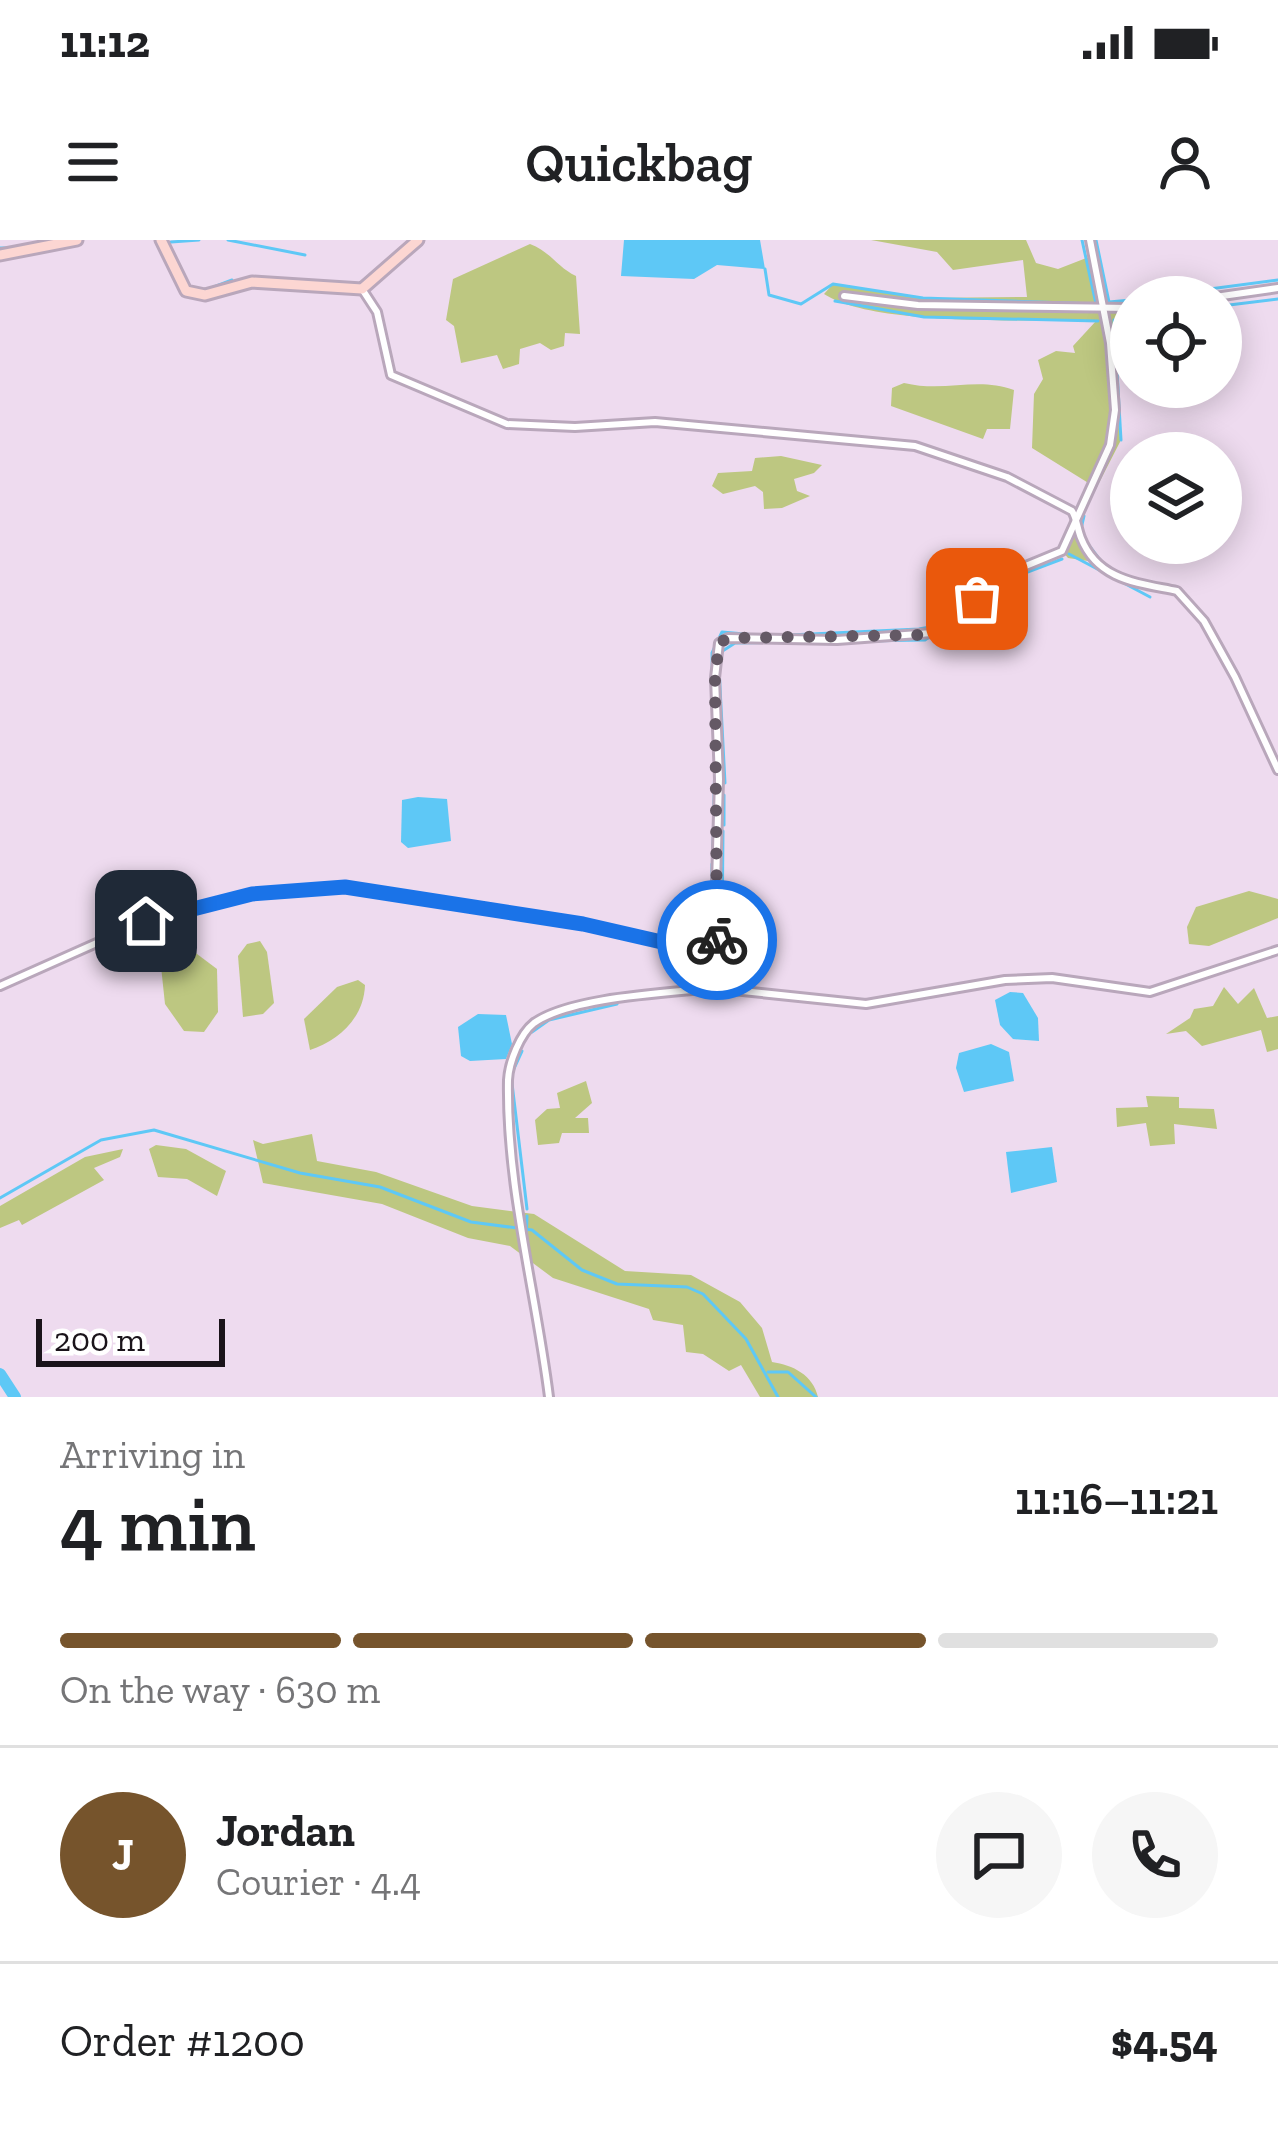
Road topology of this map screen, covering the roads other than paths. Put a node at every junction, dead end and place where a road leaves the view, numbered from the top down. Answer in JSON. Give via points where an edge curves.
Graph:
{"nodes":[{"id":1,"x":77,"y":240,"type":"edge"},
{"id":2,"x":161,"y":240,"type":"edge"},
{"id":3,"x":418,"y":240,"type":"edge"},
{"id":4,"x":1090,"y":240,"type":"edge"},
{"id":5,"x":0,"y":255,"type":"edge"},
{"id":6,"x":1278,"y":288,"type":"edge"},
{"id":7,"x":362,"y":290,"type":"junction"},
{"id":8,"x":1242,"y":293,"type":"edge"},
{"id":9,"x":844,"y":296,"type":"dead end"},
{"id":10,"x":1110,"y":310,"type":"edge"},
{"id":11,"x":1105,"y":311,"type":"junction"},
{"id":12,"x":1077,"y":515,"type":"junction"},
{"id":13,"x":1278,"y":770,"type":"edge"},
{"id":14,"x":1278,"y":950,"type":"edge"},
{"id":15,"x":714,"y":954,"type":"junction"},
{"id":16,"x":0,"y":986,"type":"edge"},
{"id":17,"x":713,"y":988,"type":"junction"},
{"id":18,"x":549,"y":1397,"type":"edge"}],
"edges":[{"from":1,"to":5,"type":"street"},
{"from":2,"to":7,"type":"street","via":[[178,278],[197,295],[252,282]]},
{"from":3,"to":7,"type":"street"},
{"from":4,"to":11,"type":"street"},
{"from":6,"to":8,"type":"street"},
{"from":7,"to":12,"type":"street","via":[[377,312],[391,375],[476,414],[541,427],[655,422],[915,446],[1007,477]]},
{"from":9,"to":11,"type":"street"},
{"from":10,"to":11,"type":"street"},
{"from":11,"to":12,"type":"street","via":[[1114,380],[1110,445]]},
{"from":12,"to":13,"type":"street","via":[[1080,536],[1106,571],[1178,591],[1204,621]]},
{"from":12,"to":15,"type":"street","via":[[1062,551],[1016,570],[932,632],[719,643]]},
{"from":14,"to":17,"type":"street","via":[[1150,992],[1027,979],[866,1004]]},
{"from":15,"to":16,"type":"street","via":[[583,924],[345,887],[252,894],[146,921]]},
{"from":15,"to":17,"type":"street"},
{"from":17,"to":18,"type":"street","via":[[593,1005],[548,1016],[524,1033],[508,1075],[522,1238]]}]}
